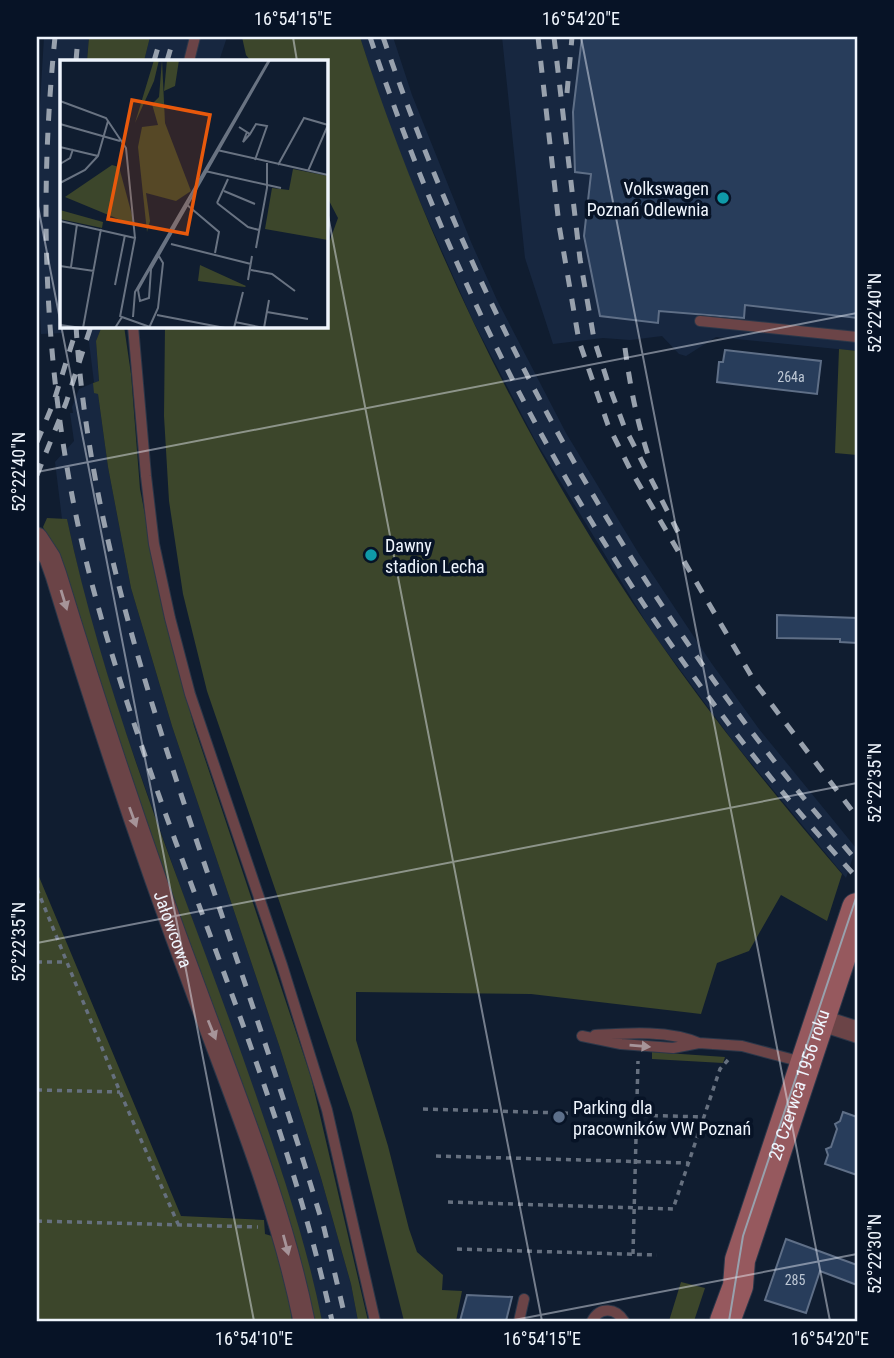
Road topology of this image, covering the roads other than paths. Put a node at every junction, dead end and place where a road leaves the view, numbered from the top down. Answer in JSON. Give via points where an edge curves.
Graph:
{"nodes":[{"id":1,"x":195,"y":37,"type":"edge"},
{"id":2,"x":190,"y":60,"type":"edge"},
{"id":3,"x":701,"y":321,"type":"dead end"},
{"id":4,"x":133,"y":327,"type":"edge"},
{"id":5,"x":857,"y":337,"type":"edge"},
{"id":6,"x":37,"y":538,"type":"edge"},
{"id":7,"x":857,"y":908,"type":"edge"},
{"id":8,"x":820,"y":1020,"type":"junction"},
{"id":9,"x":857,"y":1032,"type":"edge"},
{"id":10,"x":699,"y":1043,"type":"junction"},
{"id":11,"x":806,"y":1062,"type":"junction"},
{"id":12,"x":740,"y":1260,"type":"junction"},
{"id":13,"x":524,"y":1299,"type":"dead end"},
{"id":14,"x":304,"y":1321,"type":"edge"},
{"id":15,"x":375,"y":1321,"type":"edge"},
{"id":16,"x":519,"y":1321,"type":"edge"},
{"id":17,"x":592,"y":1321,"type":"edge"},
{"id":18,"x":624,"y":1321,"type":"edge"},
{"id":19,"x":708,"y":1321,"type":"edge"},
{"id":20,"x":724,"y":1321,"type":"edge"}],
"edges":[{"from":1,"to":2,"type":"lane"},
{"from":3,"to":5,"type":"lane"},
{"from":4,"to":15,"type":"lane","via":[[151,517],[170,618],[190,694],[327,1110]]},
{"from":6,"to":14,"type":"street","name":"Jałowcowa","one_way":true,"via":[[50,558],[122,785],[262,1165]]},
{"from":7,"to":8,"type":"street","name":"28 Czerwca 1956 roku"},
{"from":8,"to":9,"type":"street"},
{"from":8,"to":11,"type":"street","name":"28 Czerwca 1956 roku"},
{"from":10,"to":10,"type":"lane","one_way":true,"via":[[636,1034],[582,1036],[638,1046],[673,1048]]},
{"from":10,"to":11,"type":"lane","via":[[742,1046]]},
{"from":11,"to":12,"type":"street","name":"28 Czerwca 1956 roku"},
{"from":12,"to":19,"type":"street","name":"28 Czerwca 1956 roku","via":[[721,1282]]},
{"from":12,"to":20,"type":"street","name":"28 Czerwca 1956 roku","via":[[738,1286]]},
{"from":13,"to":16,"type":"lane"},
{"from":17,"to":18,"type":"lane","via":[[609,1310]]}]}
